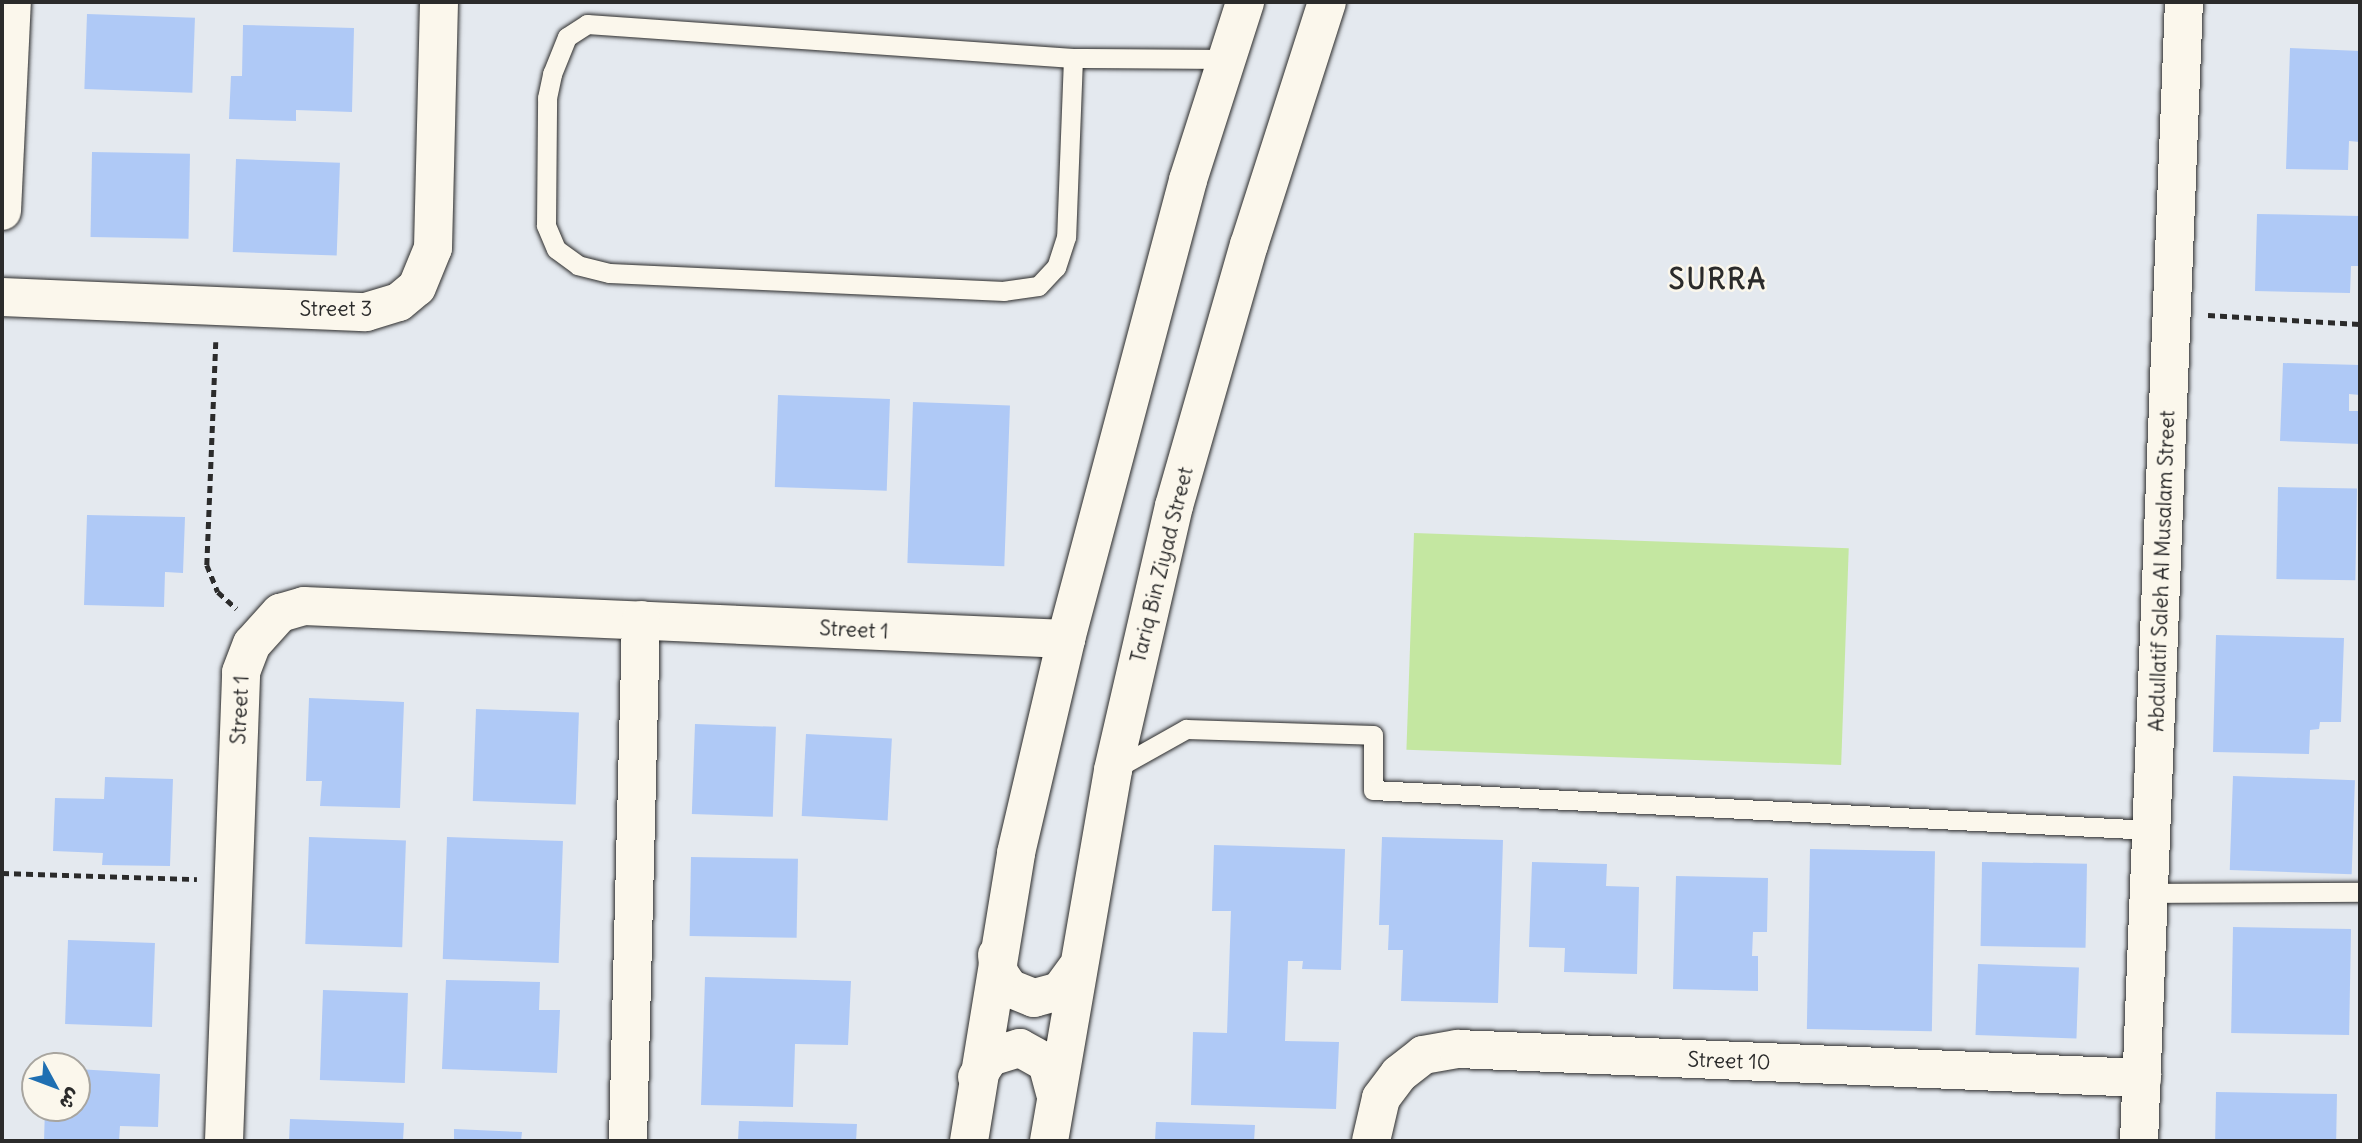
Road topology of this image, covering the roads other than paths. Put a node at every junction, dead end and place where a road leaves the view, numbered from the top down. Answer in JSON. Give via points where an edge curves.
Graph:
{"nodes":[{"id":1,"x":12,"y":2,"type":"edge"},
{"id":2,"x":439,"y":2,"type":"edge"},
{"id":3,"x":1245,"y":2,"type":"edge"},
{"id":4,"x":1327,"y":2,"type":"edge"},
{"id":5,"x":2184,"y":2,"type":"edge"},
{"id":6,"x":1073,"y":58,"type":"junction"},
{"id":7,"x":1226,"y":59,"type":"junction"},
{"id":8,"x":2,"y":211,"type":"edge"},
{"id":9,"x":2,"y":297,"type":"edge"},
{"id":10,"x":641,"y":621,"type":"junction"},
{"id":11,"x":1066,"y":639,"type":"junction"},
{"id":12,"x":1113,"y":770,"type":"junction"},
{"id":13,"x":2151,"y":830,"type":"junction"},
{"id":14,"x":2360,"y":892,"type":"edge"},
{"id":15,"x":2149,"y":893,"type":"junction"},
{"id":16,"x":997,"y":955,"type":"junction"},
{"id":17,"x":1076,"y":969,"type":"junction"},
{"id":18,"x":977,"y":1077,"type":"junction"},
{"id":19,"x":2141,"y":1078,"type":"junction"},
{"id":20,"x":1055,"y":1093,"type":"junction"},
{"id":21,"x":224,"y":1141,"type":"edge"},
{"id":22,"x":628,"y":1141,"type":"edge"},
{"id":23,"x":969,"y":1141,"type":"edge"},
{"id":24,"x":1049,"y":1141,"type":"edge"},
{"id":25,"x":1371,"y":1141,"type":"edge"},
{"id":26,"x":2139,"y":1141,"type":"edge"}],
"edges":[{"from":1,"to":8,"type":"street"},
{"from":2,"to":9,"type":"street","name":"Street 3","via":[[433,248],[417,287],[391,306],[366,312]]},
{"from":3,"to":7,"type":"street"},
{"from":4,"to":12,"type":"street","name":"Tariq Bin Ziyad Street","via":[[1249,245],[1174,506]]},
{"from":5,"to":13,"type":"street","name":"Abdullatif Saleh Al Musalam Street"},
{"from":6,"to":6,"type":"lane","via":[[587,24],[567,37],[550,86],[546,225],[556,249],[578,265],[610,273],[1004,291],[1038,286],[1056,267],[1066,237]]},
{"from":6,"to":7,"type":"lane"},
{"from":7,"to":11,"type":"street","via":[[1188,180]]},
{"from":10,"to":11,"type":"street","name":"Street 1"},
{"from":10,"to":21,"type":"street","name":"Street 1","via":[[304,606],[280,613],[260,632],[241,672]]},
{"from":10,"to":22,"type":"street"},
{"from":11,"to":16,"type":"street"},
{"from":12,"to":13,"type":"lane","via":[[1186,729],[1373,735],[1373,790]]},
{"from":12,"to":17,"type":"street","name":"Tariq Bin Ziyad Street"},
{"from":13,"to":15,"type":"street","name":"Abdullatif Saleh Al Musalam Street"},
{"from":14,"to":15,"type":"lane"},
{"from":15,"to":19,"type":"street","name":"Abdullatif Saleh Al Musalam Street"},
{"from":16,"to":17,"type":"street","via":[[999,973],[1009,988],[1034,998],[1060,991]]},
{"from":16,"to":18,"type":"street"},
{"from":17,"to":20,"type":"street","name":"Tariq Bin Ziyad Street"},
{"from":18,"to":20,"type":"street","via":[[990,1057],[1020,1048],[1047,1063]]},
{"from":18,"to":23,"type":"street"},
{"from":19,"to":25,"type":"street","name":"Street 10","via":[[1448,1050],[1423,1055],[1399,1074],[1381,1097]]},
{"from":19,"to":26,"type":"street","name":"Abdullatif Saleh Al Musalam Street"},
{"from":20,"to":24,"type":"street","name":"Tariq Bin Ziyad Street"}]}
